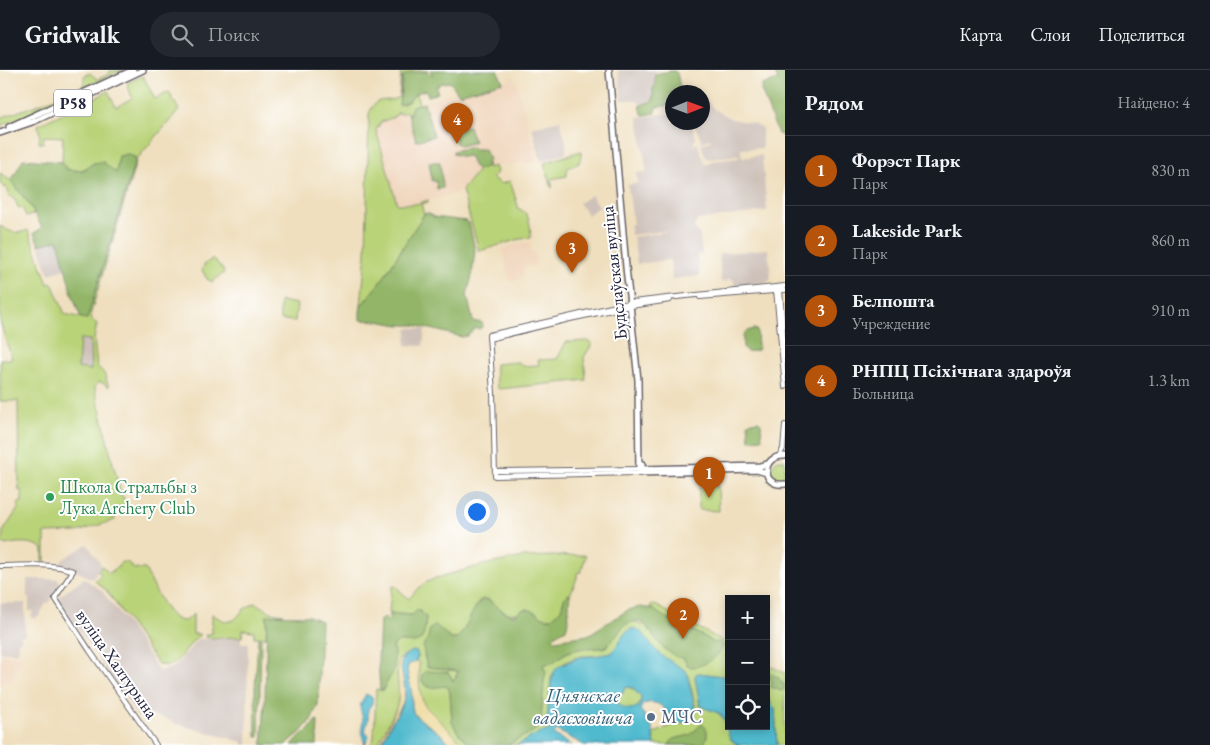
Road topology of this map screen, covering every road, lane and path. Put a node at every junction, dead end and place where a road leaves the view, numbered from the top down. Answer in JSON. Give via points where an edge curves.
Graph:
{"nodes":[{"id":1,"x":133,"y":70,"type":"edge"},
{"id":2,"x":144,"y":70,"type":"edge"},
{"id":3,"x":610,"y":70,"type":"edge"},
{"id":4,"x":0,"y":132,"type":"edge"},
{"id":5,"x":780,"y":288,"type":"edge"},
{"id":6,"x":632,"y":304,"type":"junction"},
{"id":7,"x":784,"y":357,"type":"edge"},
{"id":8,"x":785,"y":387,"type":"edge"},
{"id":9,"x":785,"y":425,"type":"edge"},
{"id":10,"x":779,"y":456,"type":"junction"},
{"id":11,"x":785,"y":456,"type":"edge"},
{"id":12,"x":768,"y":464,"type":"junction"},
{"id":13,"x":640,"y":470,"type":"junction"},
{"id":14,"x":767,"y":473,"type":"junction"},
{"id":15,"x":785,"y":484,"type":"edge"},
{"id":16,"x":0,"y":566,"type":"edge"},
{"id":17,"x":156,"y":745,"type":"edge"}],
"edges":[{"from":1,"to":4,"type":"main road","number":"Р58"},
{"from":2,"to":4,"type":"main road","number":"Р58","via":[[35,121]]},
{"from":3,"to":6,"type":"main road","name":"Будслаўская вуліца"},
{"from":5,"to":6,"type":"street"},
{"from":5,"to":7,"type":"street"},
{"from":6,"to":13,"type":"main road","name":"Будслаўская вуліца","via":[[641,384]]},
{"from":6,"to":13,"type":"street","via":[[489,337],[494,392],[495,473]]},
{"from":7,"to":8,"type":"street"},
{"from":9,"to":10,"type":"street","via":[[783,449]]},
{"from":10,"to":11,"type":"main road"},
{"from":10,"to":12,"type":"main road"},
{"from":12,"to":13,"type":"main road"},
{"from":12,"to":14,"type":"main road"},
{"from":13,"to":14,"type":"main road","via":[[757,470]]},
{"from":14,"to":15,"type":"main road","via":[[774,483]]},
{"from":16,"to":17,"type":"street","name":"вуліца Халтурына","via":[[56,566],[72,571],[55,598]]}]}
